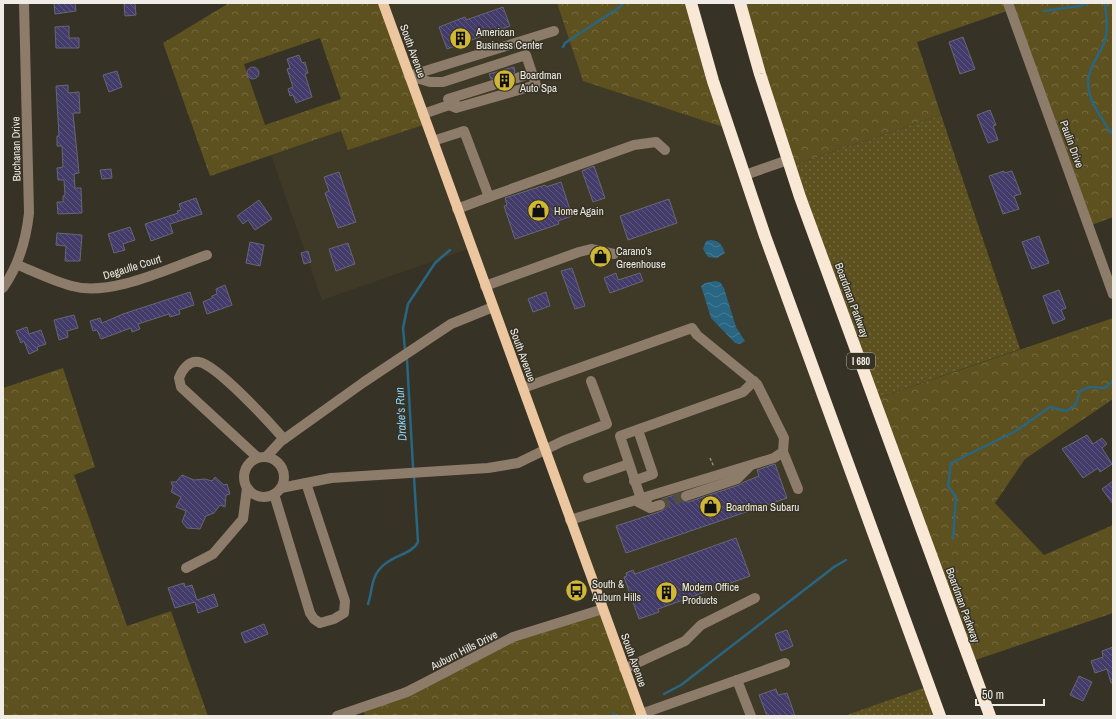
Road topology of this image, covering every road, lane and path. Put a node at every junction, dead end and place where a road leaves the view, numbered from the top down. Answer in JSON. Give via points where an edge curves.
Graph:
{"nodes":[{"id":1,"x":24,"y":3,"type":"edge"},
{"id":2,"x":383,"y":3,"type":"edge"},
{"id":3,"x":691,"y":3,"type":"edge"},
{"id":4,"x":740,"y":3,"type":"edge"},
{"id":5,"x":1008,"y":3,"type":"edge"},
{"id":6,"x":554,"y":31,"type":"dead end"},
{"id":7,"x":409,"y":76,"type":"junction"},
{"id":8,"x":533,"y":76,"type":"junction"},
{"id":9,"x":518,"y":81,"type":"tunnel mouth"},
{"id":10,"x":442,"y":82,"type":"junction"},
{"id":11,"x":494,"y":88,"type":"tunnel mouth"},
{"id":12,"x":448,"y":102,"type":"junction"},
{"id":13,"x":423,"y":114,"type":"junction"},
{"id":14,"x":433,"y":141,"type":"junction"},
{"id":15,"x":665,"y":150,"type":"dead end"},
{"id":16,"x":788,"y":160,"type":"junction"},
{"id":17,"x":745,"y":175,"type":"junction"},
{"id":18,"x":489,"y":197,"type":"junction"},
{"id":19,"x":457,"y":209,"type":"junction"},
{"id":20,"x":614,"y":254,"type":"dead end"},
{"id":21,"x":207,"y":255,"type":"dead end"},
{"id":22,"x":18,"y":265,"type":"junction"},
{"id":23,"x":485,"y":286,"type":"junction"},
{"id":24,"x":3,"y":288,"type":"edge"},
{"id":25,"x":1113,"y":294,"type":"edge"},
{"id":26,"x":493,"y":307,"type":"junction"},
{"id":27,"x":591,"y":381,"type":"dead end"},
{"id":28,"x":754,"y":381,"type":"junction"},
{"id":29,"x":523,"y":388,"type":"junction"},
{"id":30,"x":638,"y":430,"type":"junction"},
{"id":31,"x":284,"y":439,"type":"junction"},
{"id":32,"x":545,"y":451,"type":"junction"},
{"id":33,"x":783,"y":452,"type":"junction"},
{"id":34,"x":262,"y":457,"type":"junction"},
{"id":35,"x":710,"y":458,"type":"dead end"},
{"id":36,"x":629,"y":464,"type":"junction"},
{"id":37,"x":713,"y":464,"type":"dead end"},
{"id":38,"x":752,"y":464,"type":"junction"},
{"id":39,"x":588,"y":478,"type":"dead end"},
{"id":40,"x":634,"y":481,"type":"junction"},
{"id":41,"x":306,"y":483,"type":"junction"},
{"id":42,"x":247,"y":488,"type":"junction"},
{"id":43,"x":798,"y":489,"type":"dead end"},
{"id":44,"x":277,"y":491,"type":"junction"},
{"id":45,"x":685,"y":494,"type":"tunnel mouth"},
{"id":46,"x":639,"y":500,"type":"junction"},
{"id":47,"x":659,"y":503,"type":"tunnel mouth"},
{"id":48,"x":570,"y":520,"type":"junction"},
{"id":49,"x":186,"y":568,"type":"dead end"},
{"id":50,"x":755,"y":598,"type":"dead end"},
{"id":51,"x":603,"y":609,"type":"junction"},
{"id":52,"x":785,"y":663,"type":"dead end"},
{"id":53,"x":624,"y":669,"type":"junction"},
{"id":54,"x":737,"y":680,"type":"junction"},
{"id":55,"x":641,"y":715,"type":"edge"},
{"id":56,"x":337,"y":716,"type":"edge"},
{"id":57,"x":751,"y":716,"type":"edge"},
{"id":58,"x":940,"y":716,"type":"edge"},
{"id":59,"x":990,"y":716,"type":"edge"}],
"edges":[{"from":1,"to":22,"type":"street","name":"Buchanan Drive","via":[[29,213],[25,242]]},
{"from":2,"to":7,"type":"main road","name":"South Avenue"},
{"from":3,"to":17,"type":"highway","via":[[713,81]]},
{"from":4,"to":16,"type":"highway","name":"Boardman Parkway","number":"I 680"},
{"from":5,"to":25,"type":"street","name":"Paulin Drive"},
{"from":6,"to":7,"type":"street"},
{"from":7,"to":10,"type":"street","via":[[430,82]]},
{"from":7,"to":13,"type":"main road","name":"South Avenue"},
{"from":8,"to":9,"type":"street"},
{"from":8,"to":10,"type":"street","via":[[526,55]]},
{"from":8,"to":12,"type":"street","via":[[536,86],[456,108]]},
{"from":10,"to":12,"type":"street"},
{"from":11,"to":12,"type":"street"},
{"from":12,"to":13,"type":"street"},
{"from":13,"to":14,"type":"main road","name":"South Avenue"},
{"from":14,"to":18,"type":"street","via":[[464,131]]},
{"from":14,"to":19,"type":"main road","name":"South Avenue"},
{"from":15,"to":18,"type":"street","via":[[656,142],[634,145]]},
{"from":16,"to":17,"type":"street"},
{"from":16,"to":59,"type":"highway","name":"Boardman Parkway","number":"I 680"},
{"from":17,"to":58,"type":"highway"},
{"from":18,"to":19,"type":"street"},
{"from":19,"to":23,"type":"main road","name":"South Avenue"},
{"from":20,"to":23,"type":"street","via":[[592,249],[579,252]]},
{"from":21,"to":22,"type":"street","name":"Degaulle Court","via":[[121,285],[96,289],[72,286]]},
{"from":22,"to":24,"type":"street","name":"Buchanan Drive"},
{"from":23,"to":26,"type":"main road","name":"South Avenue"},
{"from":26,"to":29,"type":"main road","name":"South Avenue"},
{"from":26,"to":31,"type":"street","via":[[451,324]]},
{"from":27,"to":32,"type":"street","via":[[607,424]]},
{"from":28,"to":29,"type":"street","via":[[697,335],[692,328]]},
{"from":28,"to":30,"type":"street","via":[[743,392]]},
{"from":28,"to":33,"type":"street","via":[[784,438]]},
{"from":29,"to":32,"type":"main road","name":"South Avenue"},
{"from":30,"to":36,"type":"street","via":[[620,436]]},
{"from":30,"to":40,"type":"street","via":[[653,474]]},
{"from":31,"to":34,"type":"street"},
{"from":31,"to":34,"type":"street","via":[[225,379],[201,362],[193,362],[186,366],[179,378],[181,387]]},
{"from":32,"to":41,"type":"street","via":[[518,463],[488,468],[331,478]]},
{"from":32,"to":48,"type":"main road","name":"South Avenue"},
{"from":33,"to":38,"type":"street","via":[[774,458]]},
{"from":33,"to":43,"type":"street"},
{"from":34,"to":42,"type":"street","via":[[252,460],[245,470],[244,482]]},
{"from":34,"to":44,"type":"street","via":[[279,463],[283,468],[284,475]]},
{"from":35,"to":37,"type":"path"},
{"from":36,"to":39,"type":"street"},
{"from":36,"to":40,"type":"street"},
{"from":38,"to":45,"type":"street","via":[[735,475]]},
{"from":38,"to":46,"type":"street"},
{"from":40,"to":46,"type":"street"},
{"from":41,"to":44,"type":"street"},
{"from":41,"to":44,"type":"street","via":[[345,601],[344,613],[320,623],[314,620],[310,613]]},
{"from":42,"to":44,"type":"street","via":[[262,497]]},
{"from":42,"to":49,"type":"street","via":[[243,519],[213,554]]},
{"from":46,"to":47,"type":"street","via":[[650,508]]},
{"from":46,"to":48,"type":"street"},
{"from":48,"to":51,"type":"main road","name":"South Avenue"},
{"from":50,"to":53,"type":"street","via":[[700,625],[685,641]]},
{"from":51,"to":53,"type":"main road","name":"South Avenue"},
{"from":51,"to":56,"type":"street","name":"Auburn Hills Drive","via":[[513,637],[407,692]]},
{"from":52,"to":54,"type":"street"},
{"from":53,"to":55,"type":"main road","name":"South Avenue"},
{"from":54,"to":55,"type":"street"},
{"from":54,"to":57,"type":"street"}]}
